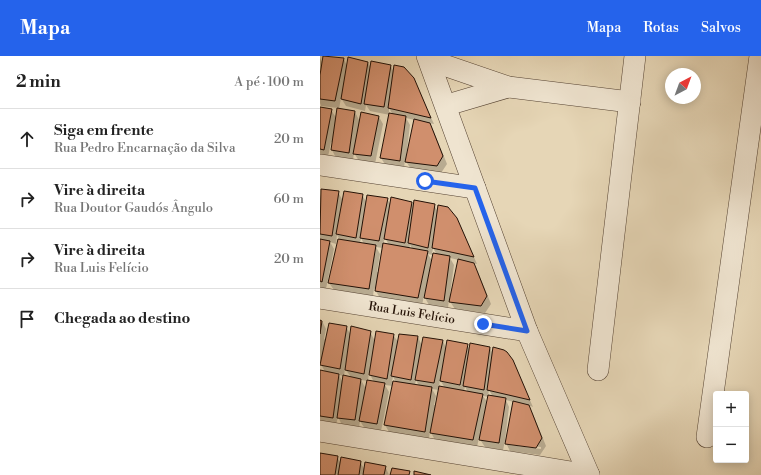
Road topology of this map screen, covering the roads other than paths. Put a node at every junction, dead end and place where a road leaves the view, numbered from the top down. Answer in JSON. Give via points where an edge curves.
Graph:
{"nodes":[{"id":1,"x":635,"y":56,"type":"edge"},
{"id":2,"x":760,"y":56,"type":"edge"},
{"id":3,"x":435,"y":59,"type":"edge"},
{"id":4,"x":508,"y":87,"type":"junction"},
{"id":5,"x":630,"y":102,"type":"junction"},
{"id":6,"x":454,"y":103,"type":"junction"},
{"id":7,"x":320,"y":164,"type":"edge"},
{"id":8,"x":473,"y":181,"type":"junction"},
{"id":9,"x":320,"y":298,"type":"edge"},
{"id":10,"x":527,"y":331,"type":"junction"},
{"id":11,"x":598,"y":370,"type":"dead end"},
{"id":12,"x":320,"y":431,"type":"edge"},
{"id":13,"x":707,"y":437,"type":"dead end"},
{"id":14,"x":589,"y":475,"type":"edge"}],
"edges":[{"from":1,"to":5,"type":"street"},
{"from":2,"to":13,"type":"street"},
{"from":3,"to":4,"type":"street"},
{"from":3,"to":6,"type":"street"},
{"from":3,"to":8,"type":"street"},
{"from":4,"to":5,"type":"street"},
{"from":4,"to":6,"type":"street"},
{"from":5,"to":11,"type":"street"},
{"from":6,"to":8,"type":"street","via":[[476,160]]},
{"from":7,"to":8,"type":"street"},
{"from":8,"to":10,"type":"street"},
{"from":9,"to":10,"type":"street","name":"Rua Luis Felício"},
{"from":10,"to":14,"type":"street"},
{"from":12,"to":14,"type":"street"}]}
